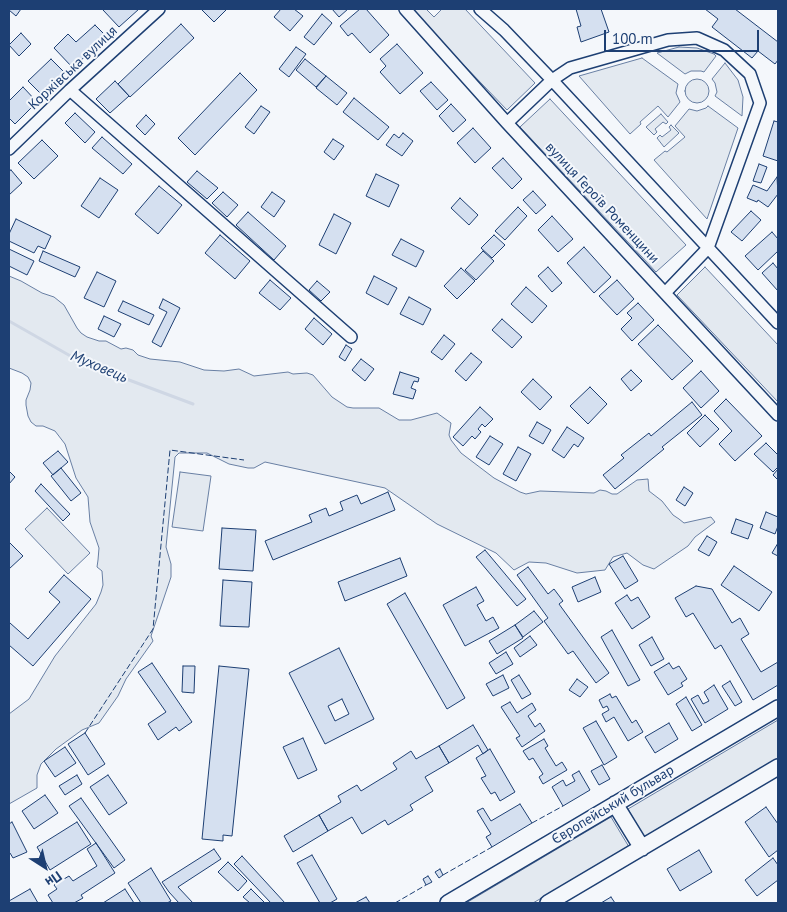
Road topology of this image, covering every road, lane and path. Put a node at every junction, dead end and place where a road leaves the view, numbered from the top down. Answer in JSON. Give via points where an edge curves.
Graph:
{"nodes":[{"id":1,"x":159,"y":9,"type":"edge"},
{"id":2,"x":405,"y":9,"type":"edge"},
{"id":3,"x":480,"y":9,"type":"edge"},
{"id":4,"x":552,"y":80,"type":"junction"},
{"id":5,"x":70,"y":90,"type":"junction"},
{"id":6,"x":507,"y":123,"type":"junction"},
{"id":7,"x":9,"y":149,"type":"edge"},
{"id":8,"x":708,"y":248,"type":"junction"},
{"id":9,"x":665,"y":293,"type":"junction"},
{"id":10,"x":778,"y":323,"type":"edge"},
{"id":11,"x":352,"y":337,"type":"dead end"},
{"id":12,"x":778,"y":415,"type":"edge"},
{"id":13,"x":778,"y":708,"type":"edge"},
{"id":14,"x":778,"y":767,"type":"edge"},
{"id":15,"x":615,"y":804,"type":"junction"},
{"id":16,"x":642,"y":848,"type":"junction"},
{"id":17,"x":448,"y":903,"type":"edge"},
{"id":18,"x":548,"y":903,"type":"edge"}],
"edges":[{"from":1,"to":5,"type":"street","name":"Коржівська вулиця"},
{"from":2,"to":6,"type":"street","name":"вулиця Героїв Роменщини"},
{"from":3,"to":4,"type":"street"},
{"from":4,"to":6,"type":"street"},
{"from":4,"to":8,"type":"street"},
{"from":4,"to":8,"type":"street","via":[[570,68],[668,40],[697,38],[724,50],[750,74],[760,102]]},
{"from":5,"to":7,"type":"street","name":"Коржівська вулиця"},
{"from":5,"to":11,"type":"street"},
{"from":6,"to":9,"type":"street","name":"вулиця Героїв Роменщини"},
{"from":8,"to":9,"type":"street"},
{"from":8,"to":10,"type":"street"},
{"from":9,"to":12,"type":"street","name":"вулиця Героїв Роменщини"},
{"from":13,"to":15,"type":"main road","name":"Європейський бульвар"},
{"from":14,"to":16,"type":"main road"},
{"from":15,"to":16,"type":"main road"},
{"from":15,"to":17,"type":"main road","name":"Європейський бульвар"},
{"from":16,"to":18,"type":"main road"}]}
